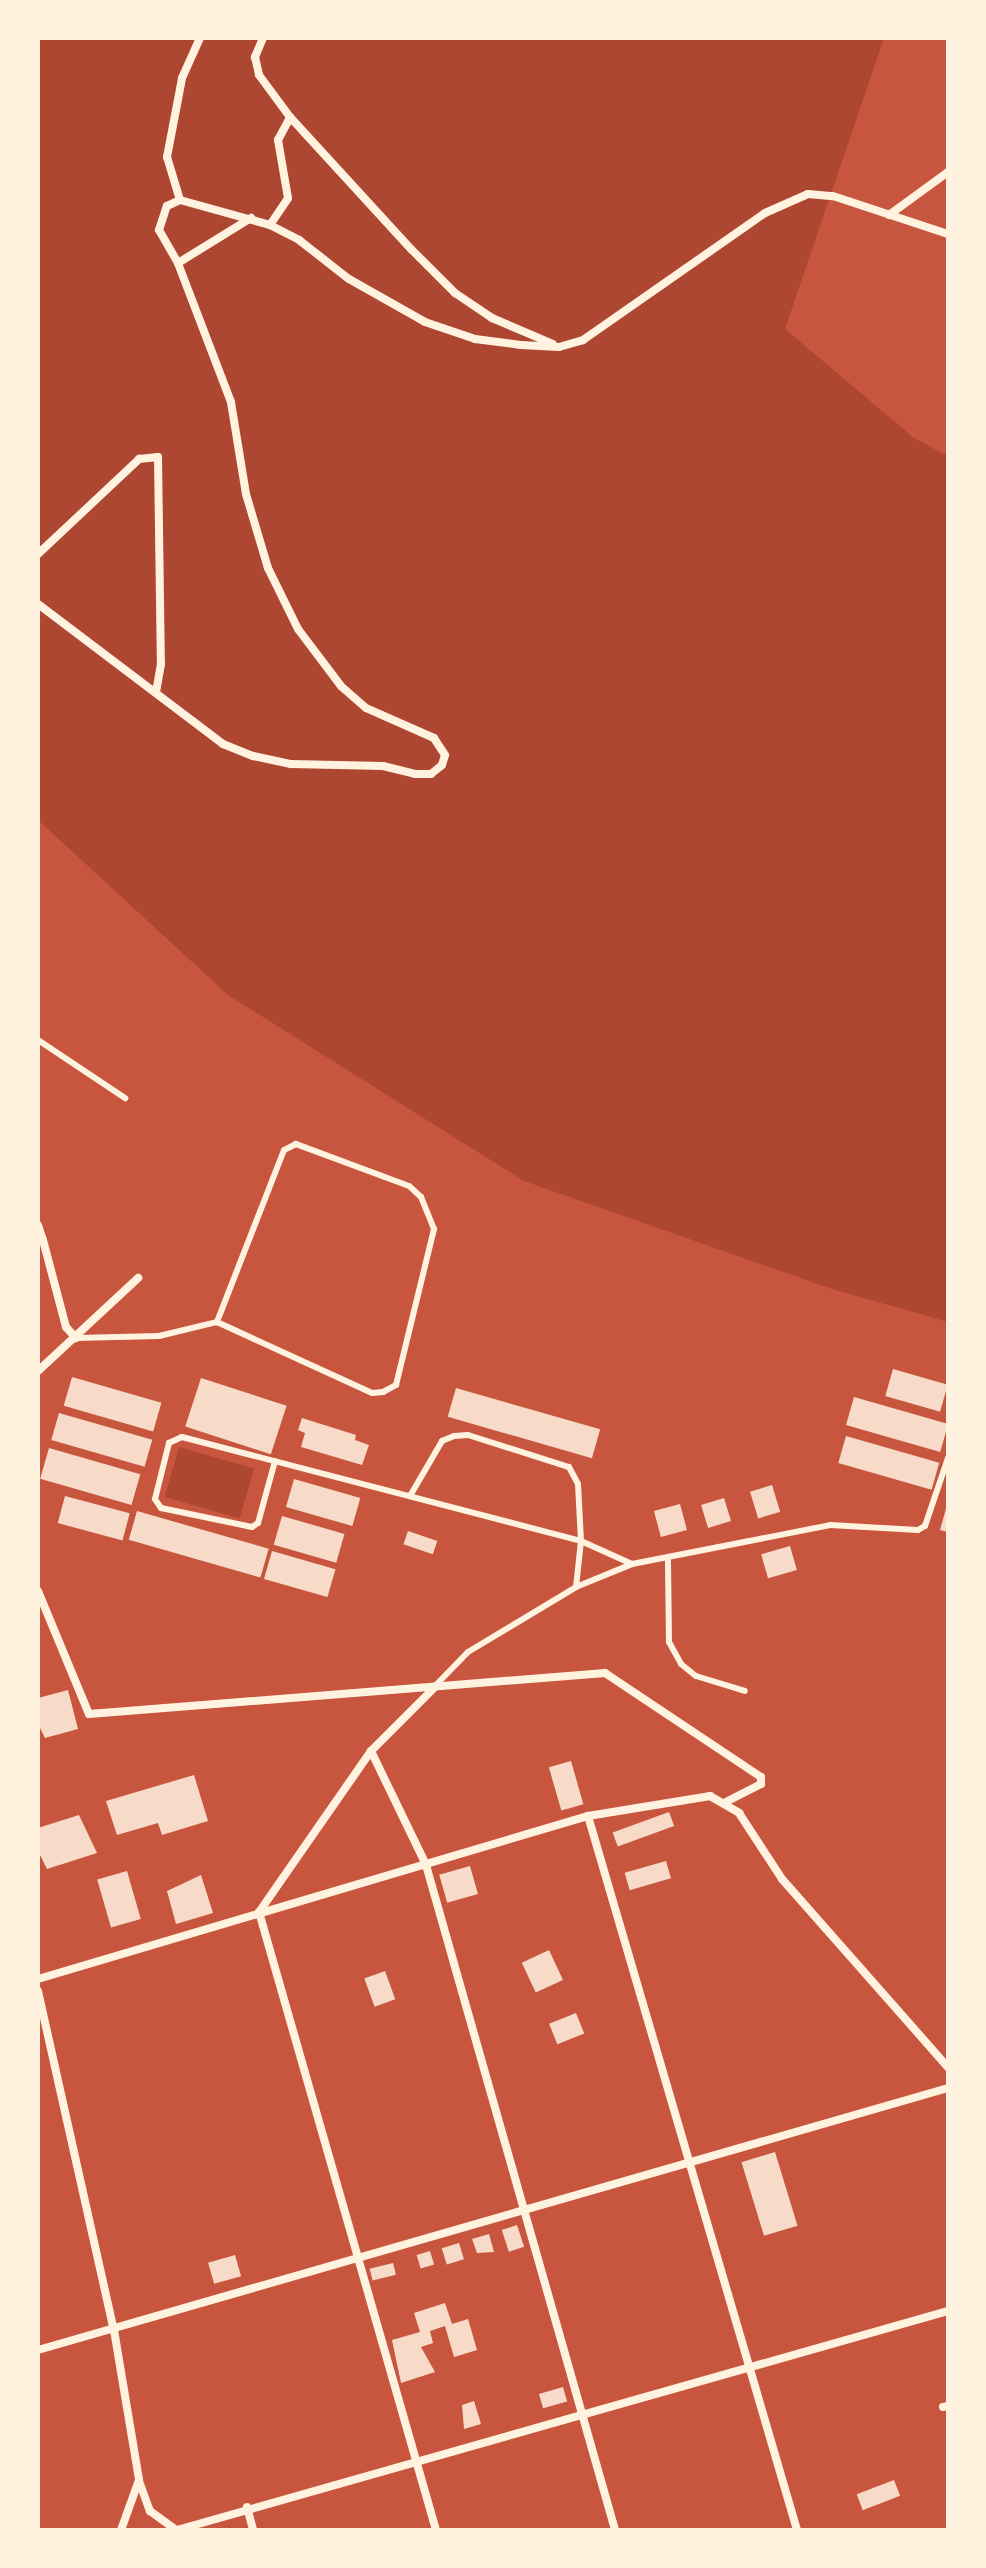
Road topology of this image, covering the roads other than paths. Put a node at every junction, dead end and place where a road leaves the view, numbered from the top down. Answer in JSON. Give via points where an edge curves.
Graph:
{"nodes":[{"id":1,"x":200,"y":38,"type":"edge"},
{"id":2,"x":263,"y":38,"type":"edge"},
{"id":3,"x":290,"y":117,"type":"junction"},
{"id":4,"x":948,"y":172,"type":"edge"},
{"id":5,"x":180,"y":200,"type":"junction"},
{"id":6,"x":889,"y":215,"type":"junction"},
{"id":7,"x":251,"y":218,"type":"junction"},
{"id":8,"x":270,"y":225,"type":"junction"},
{"id":9,"x":948,"y":234,"type":"edge"},
{"id":10,"x":178,"y":263,"type":"junction"},
{"id":11,"x":559,"y":347,"type":"junction"},
{"id":12,"x":38,"y":554,"type":"edge"},
{"id":13,"x":38,"y":604,"type":"edge"},
{"id":14,"x":156,"y":692,"type":"junction"},
{"id":15,"x":38,"y":1040,"type":"edge"},
{"id":16,"x":125,"y":1098,"type":"dead end"},
{"id":17,"x":38,"y":1225,"type":"edge"},
{"id":18,"x":40,"y":1240,"type":"edge"},
{"id":19,"x":138,"y":1278,"type":"dead end"},
{"id":20,"x":217,"y":1322,"type":"junction"},
{"id":21,"x":76,"y":1338,"type":"junction"},
{"id":22,"x":38,"y":1371,"type":"edge"},
{"id":23,"x":948,"y":1458,"type":"edge"},
{"id":24,"x":275,"y":1461,"type":"junction"},
{"id":25,"x":410,"y":1496,"type":"junction"},
{"id":26,"x":581,"y":1541,"type":"junction"},
{"id":27,"x":668,"y":1561,"type":"junction"},
{"id":28,"x":632,"y":1564,"type":"junction"},
{"id":29,"x":576,"y":1587,"type":"junction"},
{"id":30,"x":38,"y":1591,"type":"edge"},
{"id":31,"x":435,"y":1687,"type":"junction"},
{"id":32,"x":745,"y":1691,"type":"dead end"},
{"id":33,"x":371,"y":1751,"type":"junction"},
{"id":34,"x":726,"y":1802,"type":"junction"},
{"id":35,"x":588,"y":1816,"type":"junction"},
{"id":36,"x":426,"y":1865,"type":"junction"},
{"id":37,"x":259,"y":1912,"type":"junction"},
{"id":38,"x":38,"y":1979,"type":"edge"},
{"id":39,"x":38,"y":1991,"type":"edge"},
{"id":40,"x":948,"y":2067,"type":"edge"},
{"id":41,"x":948,"y":2088,"type":"edge"},
{"id":42,"x":690,"y":2164,"type":"junction"},
{"id":43,"x":522,"y":2208,"type":"junction"},
{"id":44,"x":355,"y":2257,"type":"junction"},
{"id":45,"x":948,"y":2311,"type":"edge"},
{"id":46,"x":114,"y":2330,"type":"junction"},
{"id":47,"x":38,"y":2350,"type":"edge"},
{"id":48,"x":750,"y":2370,"type":"junction"},
{"id":49,"x":580,"y":2414,"type":"junction"},
{"id":50,"x":415,"y":2459,"type":"junction"},
{"id":51,"x":139,"y":2480,"type":"junction"},
{"id":52,"x":247,"y":2507,"type":"junction"},
{"id":53,"x":121,"y":2530,"type":"edge"},
{"id":54,"x":176,"y":2530,"type":"edge"},
{"id":55,"x":253,"y":2530,"type":"edge"},
{"id":56,"x":436,"y":2530,"type":"edge"},
{"id":57,"x":615,"y":2530,"type":"edge"},
{"id":58,"x":797,"y":2530,"type":"edge"}],
"edges":[{"from":1,"to":5,"type":"street","via":[[182,78],[167,157]]},
{"from":2,"to":3,"type":"street","via":[[255,57],[259,75]]},
{"from":3,"to":8,"type":"street","via":[[278,140],[288,198]]},
{"from":3,"to":11,"type":"street","via":[[455,293],[492,318]]},
{"from":4,"to":6,"type":"street"},
{"from":5,"to":7,"type":"street"},
{"from":5,"to":10,"type":"street","via":[[167,206],[159,230]]},
{"from":6,"to":9,"type":"street"},
{"from":6,"to":11,"type":"street","via":[[833,196],[808,194],[785,203],[583,340]]},
{"from":7,"to":8,"type":"street"},
{"from":7,"to":10,"type":"street"},
{"from":8,"to":11,"type":"street","via":[[425,322],[475,339]]},
{"from":10,"to":14,"type":"street","via":[[231,402],[246,494],[268,568],[298,629],[341,686],[366,708],[434,738],[445,755],[431,774],[383,766],[291,764],[253,756],[223,744]]},
{"from":12,"to":14,"type":"street","via":[[139,459],[158,457],[161,664]]},
{"from":13,"to":14,"type":"street"},
{"from":15,"to":16,"type":"lane"},
{"from":17,"to":18,"type":"street"},
{"from":18,"to":21,"type":"street","via":[[66,1327]]},
{"from":19,"to":21,"type":"street"},
{"from":20,"to":20,"type":"lane","via":[[284,1150],[296,1144],[409,1186],[421,1197],[434,1229],[396,1385],[372,1393]]},
{"from":20,"to":21,"type":"lane","via":[[159,1336]]},
{"from":21,"to":22,"type":"street"},
{"from":23,"to":27,"type":"lane","via":[[925,1526],[918,1530],[830,1525]]},
{"from":24,"to":24,"type":"lane","via":[[174,1438],[155,1499],[161,1508],[252,1527],[258,1523]]},
{"from":24,"to":25,"type":"lane"},
{"from":25,"to":26,"type":"lane"},
{"from":25,"to":26,"type":"lane","via":[[442,1441],[468,1435],[575,1472]]},
{"from":26,"to":28,"type":"lane"},
{"from":26,"to":29,"type":"lane"},
{"from":27,"to":28,"type":"lane"},
{"from":27,"to":32,"type":"lane","via":[[669,1642],[681,1664],[696,1676]]},
{"from":28,"to":29,"type":"lane"},
{"from":29,"to":31,"type":"lane","via":[[468,1652]]},
{"from":30,"to":31,"type":"street","via":[[89,1714]]},
{"from":31,"to":33,"type":"street"},
{"from":31,"to":34,"type":"street","via":[[605,1673],[761,1777],[761,1784]]},
{"from":33,"to":36,"type":"street"},
{"from":33,"to":37,"type":"street"},
{"from":34,"to":35,"type":"street","via":[[697,1795]]},
{"from":34,"to":40,"type":"street","via":[[782,1879]]},
{"from":35,"to":36,"type":"street"},
{"from":35,"to":42,"type":"street"},
{"from":36,"to":37,"type":"street"},
{"from":36,"to":43,"type":"street"},
{"from":37,"to":38,"type":"street"},
{"from":37,"to":44,"type":"street"},
{"from":39,"to":46,"type":"street"},
{"from":41,"to":42,"type":"street"},
{"from":42,"to":43,"type":"street"},
{"from":42,"to":48,"type":"street"},
{"from":43,"to":44,"type":"street"},
{"from":43,"to":49,"type":"street"},
{"from":44,"to":46,"type":"street"},
{"from":44,"to":50,"type":"street"},
{"from":45,"to":48,"type":"street"},
{"from":46,"to":47,"type":"street"},
{"from":46,"to":51,"type":"street"},
{"from":48,"to":49,"type":"street"},
{"from":48,"to":58,"type":"street"},
{"from":49,"to":50,"type":"street"},
{"from":49,"to":57,"type":"street"},
{"from":50,"to":52,"type":"street"},
{"from":50,"to":56,"type":"street"},
{"from":51,"to":53,"type":"street"},
{"from":51,"to":54,"type":"street","via":[[150,2511]]},
{"from":52,"to":54,"type":"street"},
{"from":52,"to":55,"type":"street"}]}
